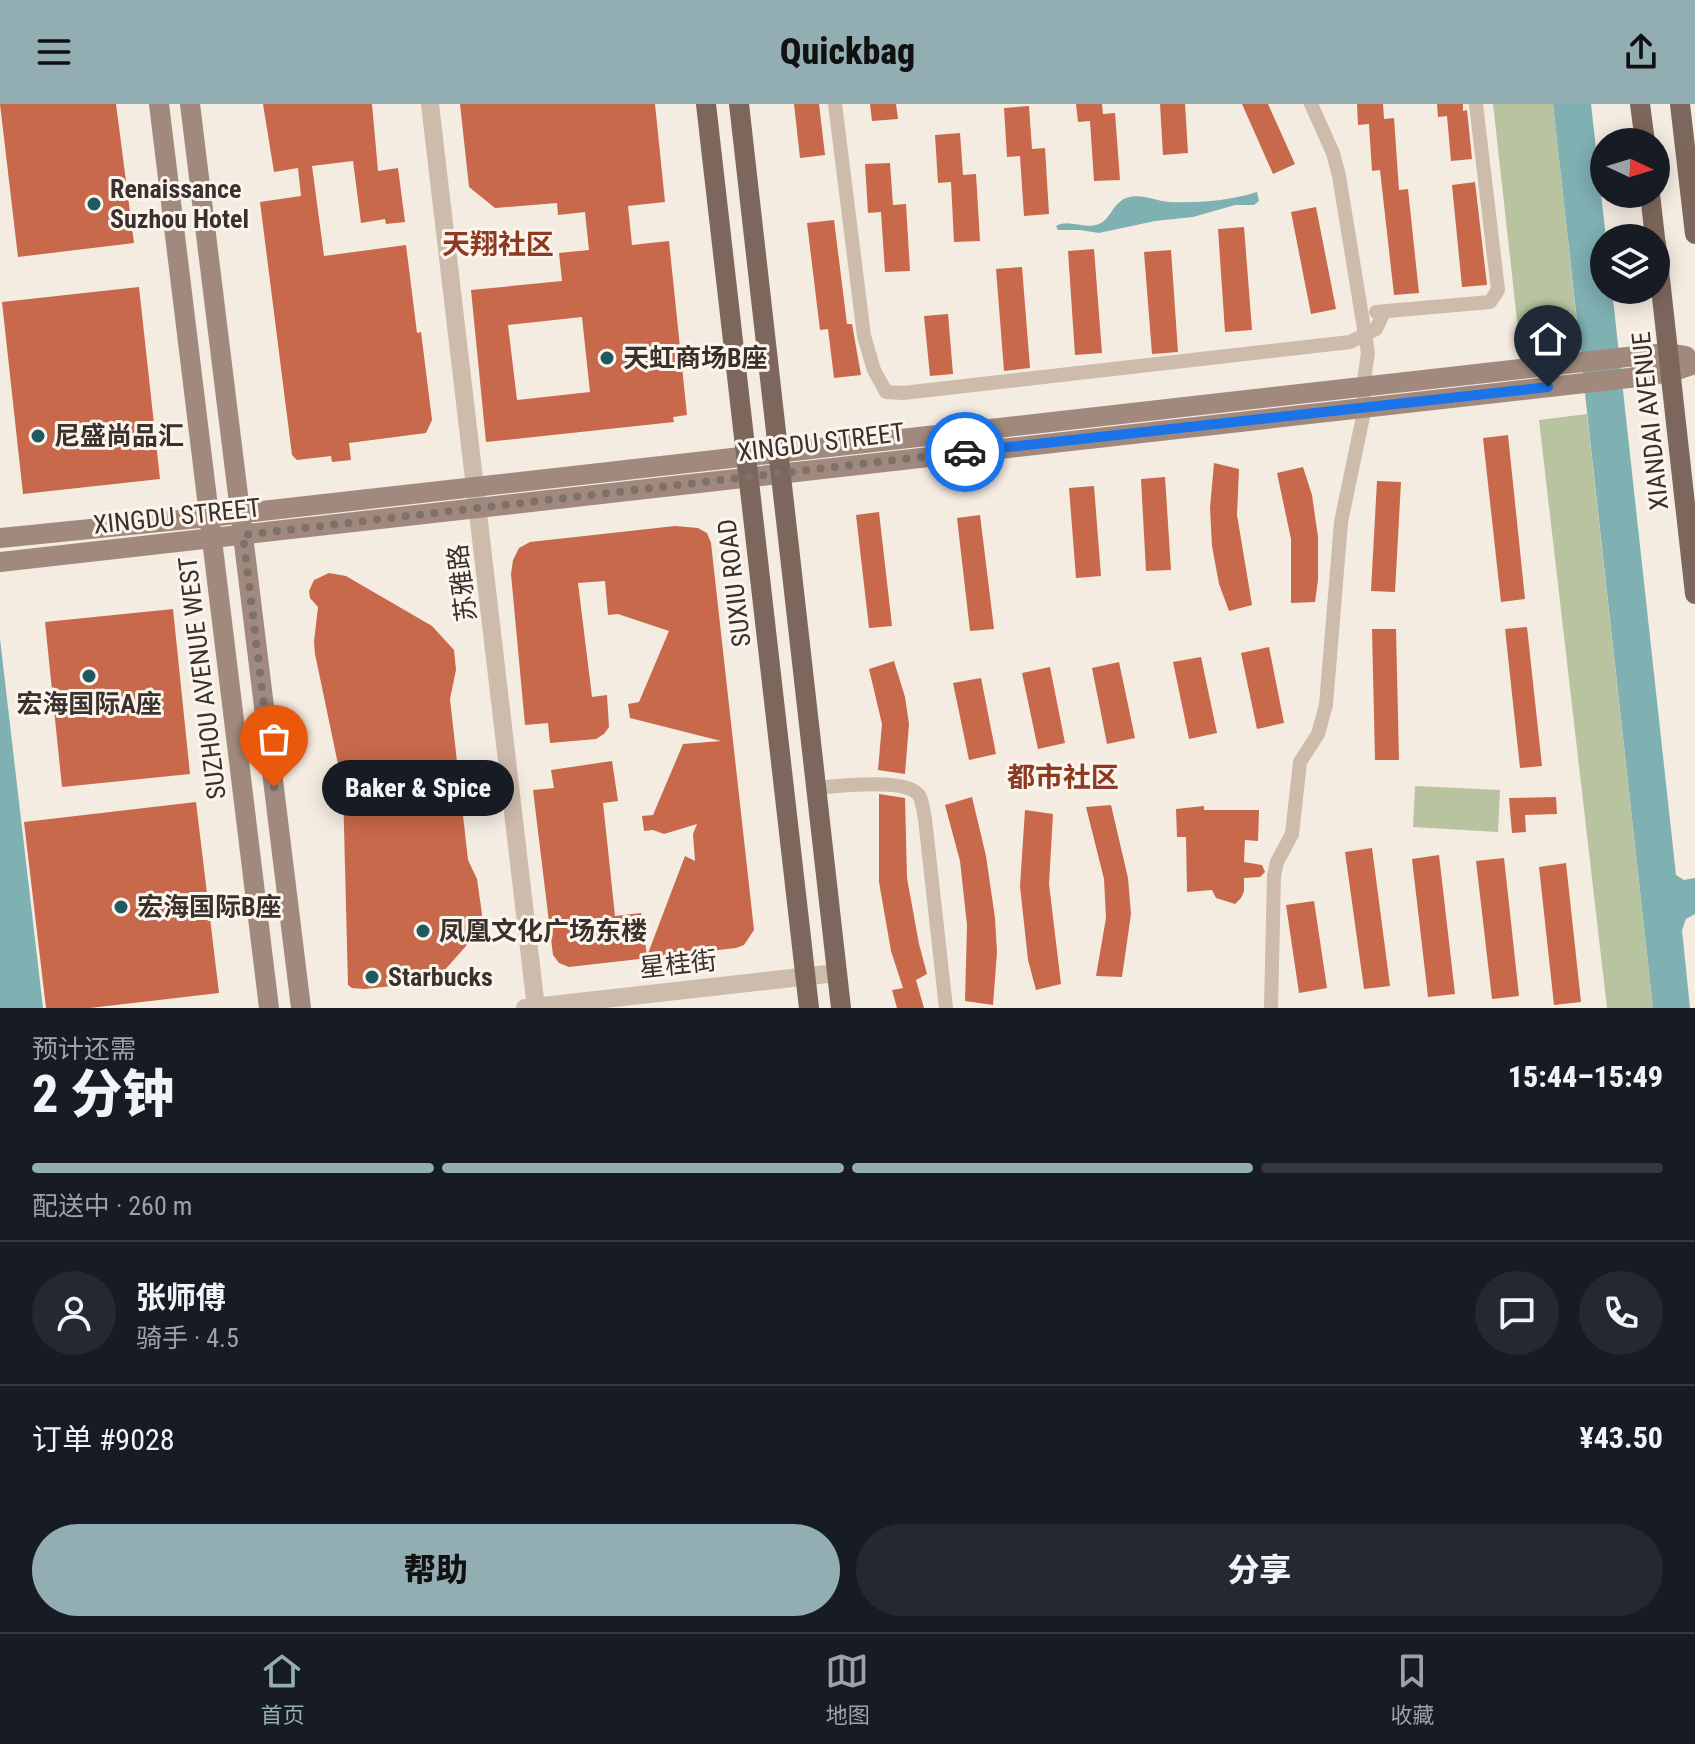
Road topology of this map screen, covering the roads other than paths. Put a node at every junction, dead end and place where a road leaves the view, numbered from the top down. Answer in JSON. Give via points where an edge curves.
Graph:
{"nodes":[{"id":1,"x":159,"y":104,"type":"edge"},
{"id":2,"x":190,"y":104,"type":"edge"},
{"id":3,"x":430,"y":104,"type":"edge"},
{"id":4,"x":706,"y":104,"type":"edge"},
{"id":5,"x":739,"y":104,"type":"edge"},
{"id":6,"x":835,"y":104,"type":"edge"},
{"id":7,"x":1311,"y":104,"type":"edge"},
{"id":8,"x":1476,"y":104,"type":"edge"},
{"id":9,"x":1640,"y":104,"type":"edge"},
{"id":10,"x":1680,"y":104,"type":"edge"},
{"id":11,"x":1643,"y":128,"type":"edge"},
{"id":12,"x":1695,"y":234,"type":"edge"},
{"id":13,"x":1663,"y":304,"type":"edge"},
{"id":14,"x":1384,"y":312,"type":"junction"},
{"id":15,"x":1363,"y":314,"type":"junction"},
{"id":16,"x":1366,"y":336,"type":"junction"},
{"id":17,"x":1695,"y":357,"type":"edge"},
{"id":18,"x":1670,"y":363,"type":"junction"},
{"id":19,"x":1695,"y":364,"type":"edge"},
{"id":20,"x":1577,"y":373,"type":"junction"},
{"id":21,"x":1364,"y":397,"type":"junction"},
{"id":22,"x":745,"y":456,"type":"junction"},
{"id":23,"x":779,"y":462,"type":"junction"},
{"id":24,"x":747,"y":477,"type":"junction"},
{"id":25,"x":476,"y":487,"type":"junction"},
{"id":26,"x":479,"y":508,"type":"junction"},
{"id":27,"x":240,"y":513,"type":"junction"},
{"id":28,"x":209,"y":517,"type":"junction"},
{"id":29,"x":243,"y":535,"type":"junction"},
{"id":30,"x":0,"y":538,"type":"edge"},
{"id":31,"x":212,"y":538,"type":"junction"},
{"id":32,"x":0,"y":562,"type":"edge"},
{"id":33,"x":1695,"y":594,"type":"edge"},
{"id":34,"x":816,"y":788,"type":"junction"},
{"id":35,"x":836,"y":973,"type":"junction"},
{"id":36,"x":806,"y":976,"type":"junction"},
{"id":37,"x":269,"y":1008,"type":"edge"},
{"id":38,"x":301,"y":1008,"type":"edge"},
{"id":39,"x":532,"y":1008,"type":"edge"},
{"id":40,"x":809,"y":1008,"type":"edge"},
{"id":41,"x":841,"y":1008,"type":"edge"},
{"id":42,"x":946,"y":1008,"type":"edge"},
{"id":43,"x":1271,"y":1008,"type":"edge"}],
"edges":[{"from":1,"to":28,"type":"main road","name":"SUZHOU AVENUE WEST"},
{"from":2,"to":27,"type":"main road"},
{"from":3,"to":25,"type":"street","name":"苏雅路"},
{"from":4,"to":22,"type":"main road","name":"SUXIU ROAD"},
{"from":5,"to":23,"type":"main road"},
{"from":6,"to":16,"type":"street","via":[[864,336],[886,392],[1253,355]]},
{"from":7,"to":15,"type":"street","via":[[1339,176]]},
{"from":8,"to":14,"type":"street","via":[[1498,290],[1490,302]]},
{"from":9,"to":11,"type":"main road"},
{"from":10,"to":12,"type":"main road"},
{"from":13,"to":18,"type":"main road","name":"XIANDAI AVENUE"},
{"from":14,"to":15,"type":"street"},
{"from":14,"to":16,"type":"street"},
{"from":15,"to":16,"type":"street"},
{"from":16,"to":21,"type":"street"},
{"from":17,"to":18,"type":"main road","name":"XINGDU STREET"},
{"from":18,"to":19,"type":"main road","name":"XINGDU STREET"},
{"from":18,"to":20,"type":"main road","name":"XINGDU STREET","via":[[1629,378]]},
{"from":18,"to":20,"type":"main road","name":"XINGDU STREET","via":[[1627,357]]},
{"from":18,"to":33,"type":"main road","name":"XIANDAI AVENUE"},
{"from":20,"to":21,"type":"main road","name":"XINGDU STREET"},
{"from":21,"to":23,"type":"main road","name":"XINGDU STREET"},
{"from":21,"to":43,"type":"street","via":[[1341,522],[1326,705],[1318,734],[1300,762],[1292,834],[1275,865]]},
{"from":22,"to":23,"type":"main road","name":"XINGDU STREET"},
{"from":22,"to":24,"type":"main road","name":"SUXIU ROAD"},
{"from":22,"to":25,"type":"main road","name":"XINGDU STREET"},
{"from":23,"to":24,"type":"main road","name":"XINGDU STREET"},
{"from":23,"to":34,"type":"main road"},
{"from":24,"to":26,"type":"main road","name":"XINGDU STREET"},
{"from":24,"to":36,"type":"main road","name":"SUXIU ROAD"},
{"from":25,"to":26,"type":"street","name":"苏雅路"},
{"from":25,"to":27,"type":"main road","name":"XINGDU STREET"},
{"from":26,"to":29,"type":"main road","name":"XINGDU STREET"},
{"from":26,"to":39,"type":"street","name":"苏雅路"},
{"from":27,"to":28,"type":"main road","name":"XINGDU STREET"},
{"from":27,"to":29,"type":"main road"},
{"from":28,"to":30,"type":"main road","name":"XINGDU STREET"},
{"from":28,"to":31,"type":"main road","name":"SUZHOU AVENUE WEST"},
{"from":29,"to":31,"type":"main road","name":"XINGDU STREET"},
{"from":29,"to":38,"type":"main road"},
{"from":31,"to":32,"type":"main road","name":"XINGDU STREET"},
{"from":31,"to":37,"type":"main road","name":"SUZHOU AVENUE WEST"},
{"from":34,"to":35,"type":"main road"},
{"from":34,"to":42,"type":"street","via":[[888,785],[918,795]]},
{"from":35,"to":36,"type":"street","name":"星桂街"},
{"from":35,"to":41,"type":"main road"},
{"from":36,"to":39,"type":"street","name":"星桂街"},
{"from":36,"to":40,"type":"main road","name":"SUXIU ROAD"}]}
